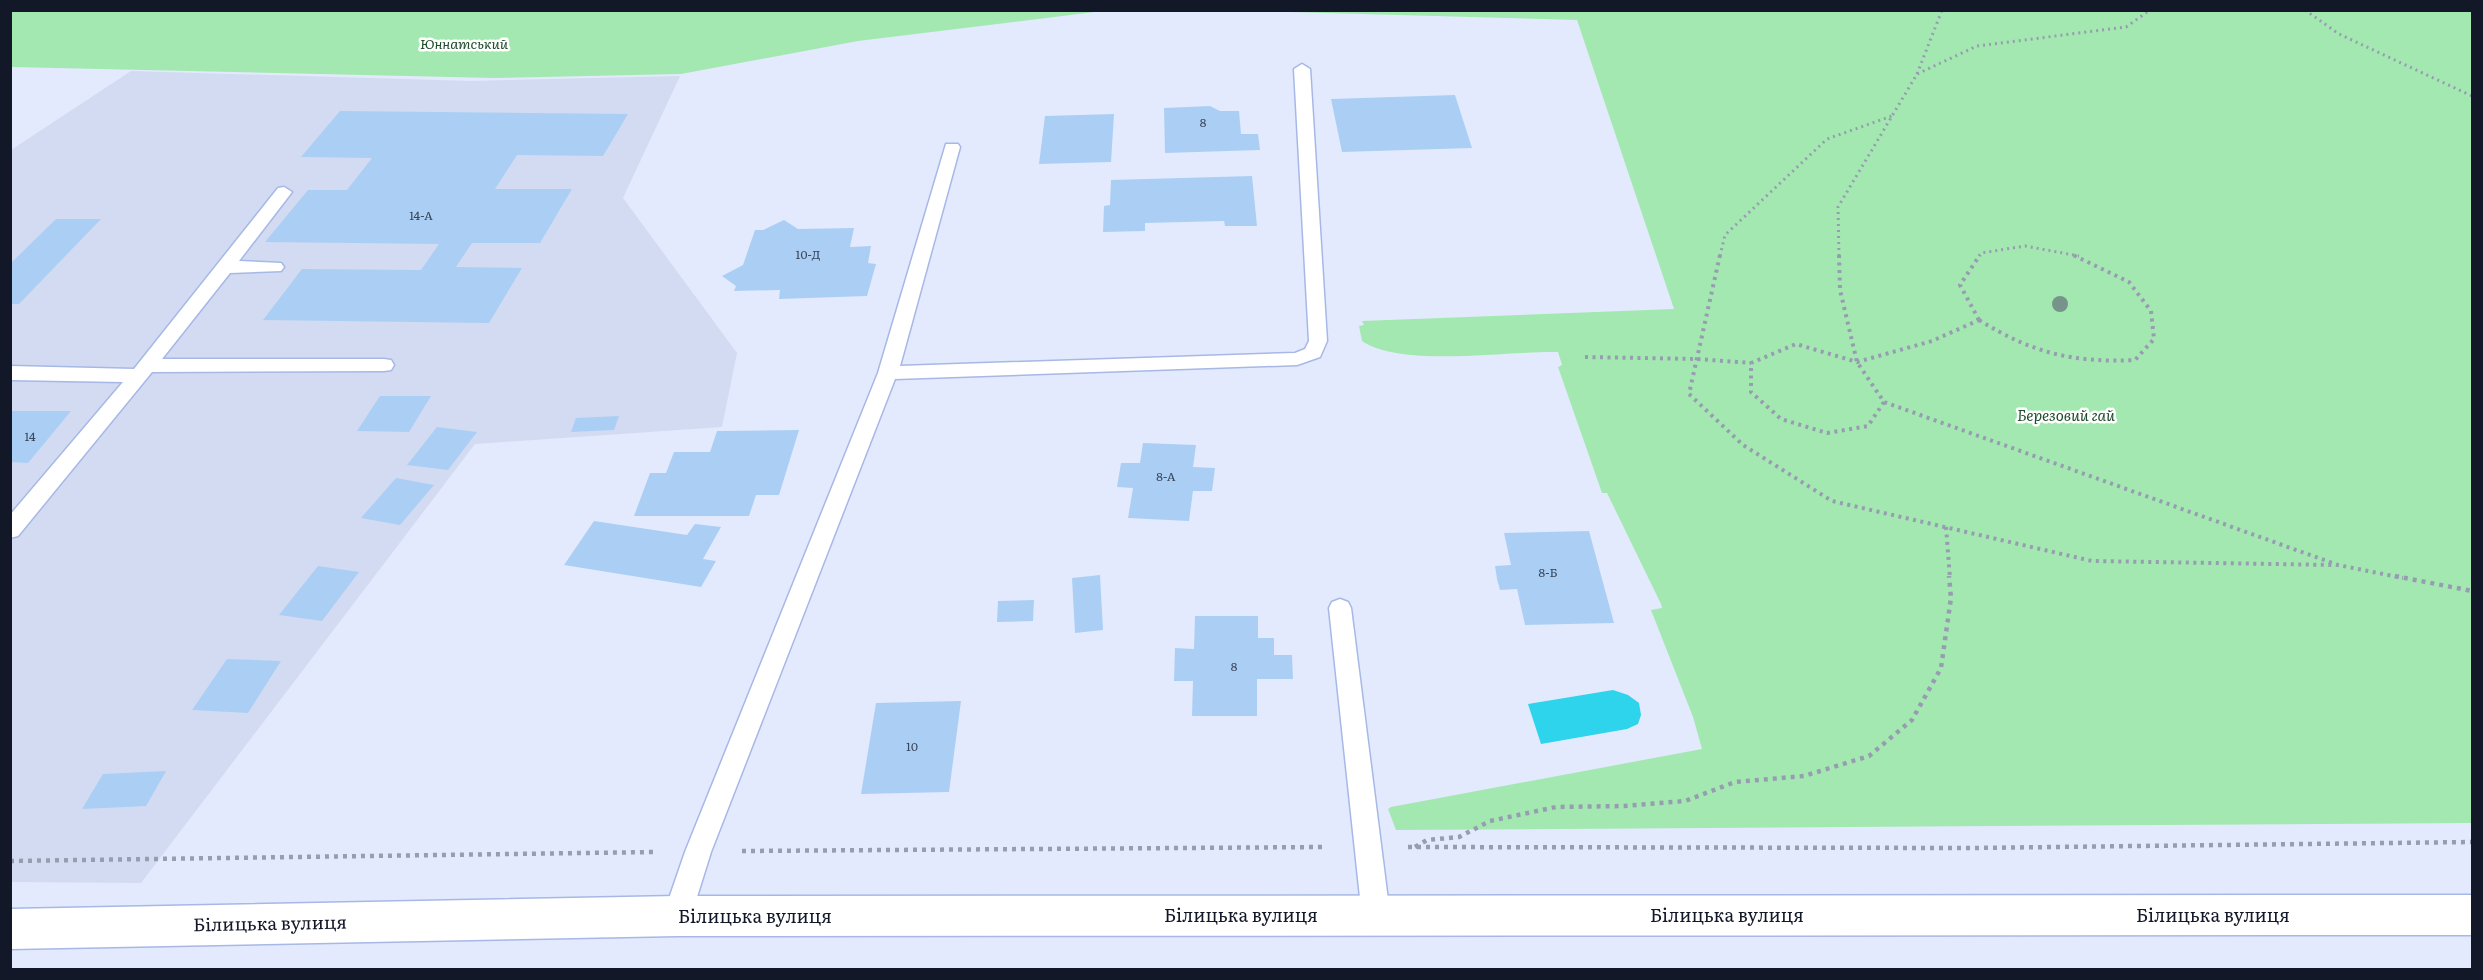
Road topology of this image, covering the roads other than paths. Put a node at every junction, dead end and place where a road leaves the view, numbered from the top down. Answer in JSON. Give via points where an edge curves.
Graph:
{"nodes":[{"id":1,"x":1302,"y":69,"type":"dead end"},
{"id":2,"x":952,"y":147,"type":"dead end"},
{"id":3,"x":284,"y":192,"type":"dead end"},
{"id":4,"x":225,"y":267,"type":"junction"},
{"id":5,"x":275,"y":267,"type":"dead end"},
{"id":6,"x":384,"y":365,"type":"dead end"},
{"id":7,"x":142,"y":371,"type":"junction"},
{"id":8,"x":888,"y":373,"type":"junction"},
{"id":9,"x":10,"y":374,"type":"edge"},
{"id":10,"x":10,"y":530,"type":"edge"},
{"id":11,"x":1340,"y":608,"type":"dead end"},
{"id":12,"x":2472,"y":915,"type":"edge"},
{"id":13,"x":677,"y":916,"type":"junction"},
{"id":14,"x":1376,"y":916,"type":"junction"},
{"id":15,"x":10,"y":929,"type":"edge"}],
"edges":[{"from":1,"to":8,"type":"lane","via":[[1318,341],[1313,353],[1297,359]]},
{"from":2,"to":8,"type":"lane"},
{"from":3,"to":4,"type":"lane"},
{"from":4,"to":5,"type":"lane"},
{"from":4,"to":7,"type":"lane"},
{"from":6,"to":7,"type":"lane"},
{"from":7,"to":9,"type":"lane"},
{"from":7,"to":10,"type":"lane"},
{"from":8,"to":13,"type":"lane","via":[[698,852]]},
{"from":11,"to":14,"type":"lane"},
{"from":12,"to":14,"type":"main road","name":"Білицька вулиця"},
{"from":13,"to":14,"type":"main road","name":"Білицька вулиця"},
{"from":13,"to":15,"type":"main road","name":"Білицька вулиця"}]}
